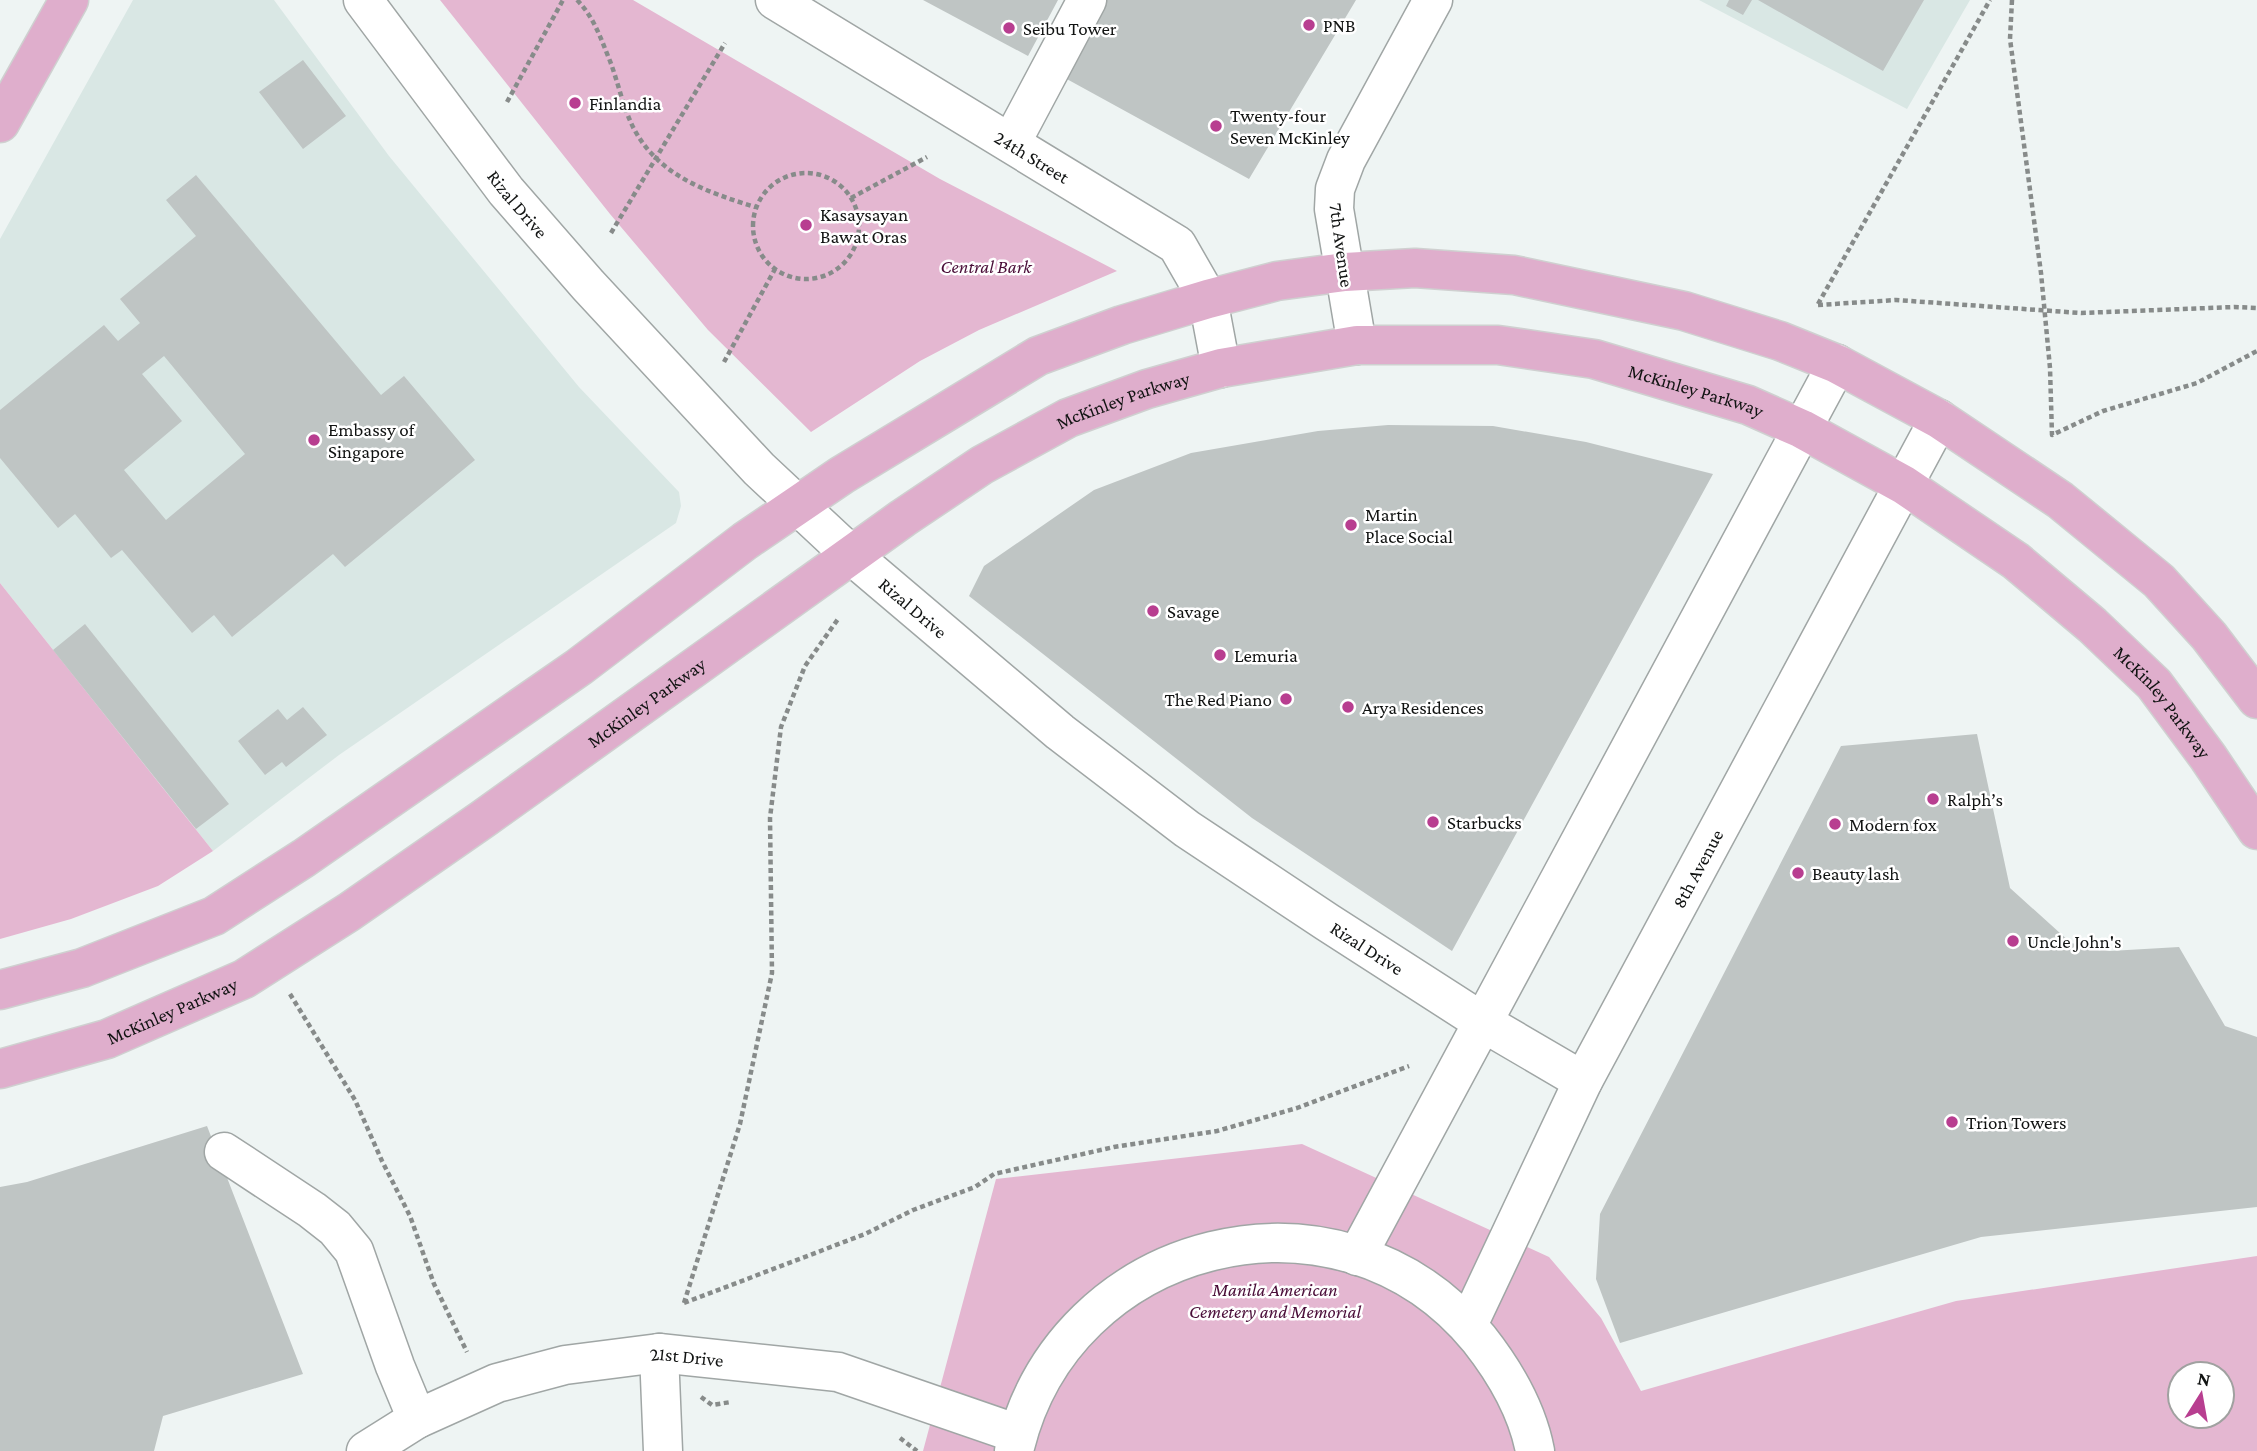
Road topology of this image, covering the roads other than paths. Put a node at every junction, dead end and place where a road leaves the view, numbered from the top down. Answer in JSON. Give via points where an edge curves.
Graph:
{"nodes":[{"id":1,"x":69,"y":0,"type":"edge"},
{"id":2,"x":363,"y":0,"type":"edge"},
{"id":3,"x":775,"y":0,"type":"edge"},
{"id":4,"x":1087,"y":0,"type":"edge"},
{"id":5,"x":1433,"y":0,"type":"edge"},
{"id":6,"x":0,"y":123,"type":"edge"},
{"id":7,"x":1011,"y":143,"type":"junction"},
{"id":8,"x":1345,"y":272,"type":"junction"},
{"id":9,"x":1208,"y":299,"type":"junction"},
{"id":10,"x":1357,"y":345,"type":"junction"},
{"id":11,"x":1837,"y":364,"type":"junction"},
{"id":12,"x":1221,"y":368,"type":"junction"},
{"id":13,"x":1939,"y":419,"type":"junction"},
{"id":14,"x":1802,"y":429,"type":"junction"},
{"id":15,"x":1904,"y":485,"type":"junction"},
{"id":16,"x":797,"y":506,"type":"junction"},
{"id":17,"x":850,"y":554,"type":"junction"},
{"id":18,"x":2257,"y":699,"type":"edge"},
{"id":19,"x":2257,"y":830,"type":"edge"},
{"id":20,"x":0,"y":990,"type":"edge"},
{"id":21,"x":1485,"y":1023,"type":"junction"},
{"id":22,"x":0,"y":1069,"type":"edge"},
{"id":23,"x":1583,"y":1081,"type":"junction"},
{"id":24,"x":224,"y":1152,"type":"dead end"},
{"id":25,"x":1357,"y":1256,"type":"junction"},
{"id":26,"x":1468,"y":1325,"type":"junction"},
{"id":27,"x":659,"y":1353,"type":"junction"},
{"id":28,"x":417,"y":1419,"type":"junction"},
{"id":29,"x":1016,"y":1442,"type":"edge"},
{"id":30,"x":366,"y":1451,"type":"edge"},
{"id":31,"x":663,"y":1451,"type":"edge"},
{"id":32,"x":1535,"y":1451,"type":"edge"}],
"edges":[{"from":1,"to":6,"type":"main road"},
{"from":2,"to":16,"type":"street","name":"Rizal Drive","via":[[506,191],[687,394]]},
{"from":3,"to":7,"type":"street","name":"24th Street"},
{"from":4,"to":7,"type":"street"},
{"from":5,"to":8,"type":"street","name":"7th Avenue","via":[[1346,160],[1335,189]]},
{"from":7,"to":9,"type":"street","name":"24th Street","via":[[1177,245]]},
{"from":8,"to":9,"type":"main road","via":[[1277,281]]},
{"from":8,"to":10,"type":"street","name":"7th Avenue"},
{"from":8,"to":11,"type":"main road","via":[[1415,268],[1514,275],[1684,311]]},
{"from":9,"to":12,"type":"street","name":"24th Street"},
{"from":9,"to":16,"type":"main road","via":[[1038,356]]},
{"from":10,"to":12,"type":"main road","name":"McKinley Parkway"},
{"from":10,"to":14,"type":"main road","name":"McKinley Parkway","via":[[1498,345],[1594,359],[1748,405]]},
{"from":11,"to":13,"type":"main road"},
{"from":11,"to":14,"type":"street"},
{"from":12,"to":17,"type":"main road","name":"McKinley Parkway","via":[[1068,418],[982,465]]},
{"from":13,"to":15,"type":"street","name":"8th Avenue"},
{"from":13,"to":18,"type":"main road","via":[[2060,500],[2159,581]]},
{"from":14,"to":15,"type":"main road","name":"McKinley Parkway"},
{"from":14,"to":21,"type":"street"},
{"from":15,"to":19,"type":"main road","name":"McKinley Parkway","via":[[2016,561],[2154,684]]},
{"from":15,"to":23,"type":"street","name":"8th Avenue"},
{"from":16,"to":17,"type":"street","name":"Rizal Drive"},
{"from":16,"to":20,"type":"main road","via":[[579,667],[214,916],[82,968]]},
{"from":17,"to":21,"type":"street","name":"Rizal Drive","via":[[1116,777],[1186,829]]},
{"from":17,"to":22,"type":"main road","name":"McKinley Parkway","via":[[483,819],[244,979],[107,1039]]},
{"from":21,"to":23,"type":"street","name":"Rizal Drive"},
{"from":21,"to":25,"type":"street"},
{"from":23,"to":26,"type":"street","name":"8th Avenue"},
{"from":24,"to":28,"type":"street","via":[[312,1210],[354,1251]]},
{"from":25,"to":26,"type":"street","via":[[1417,1284]]},
{"from":25,"to":29,"type":"street","via":[[1316,1246],[1231,1246],[1189,1256],[1149,1274],[1113,1296],[1081,1324],[1054,1357],[1033,1394]]},
{"from":26,"to":32,"type":"street","via":[[1517,1397]]},
{"from":27,"to":28,"type":"street","name":"21st Drive","via":[[565,1365],[497,1383]]},
{"from":27,"to":29,"type":"street","name":"21st Drive","via":[[838,1372]]},
{"from":27,"to":31,"type":"street"},
{"from":28,"to":30,"type":"street","name":"21st Drive"}]}
